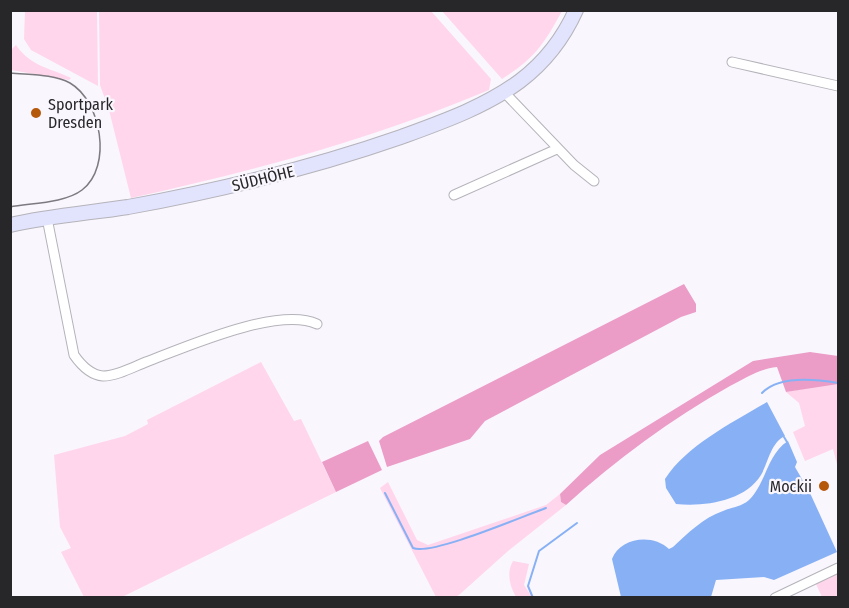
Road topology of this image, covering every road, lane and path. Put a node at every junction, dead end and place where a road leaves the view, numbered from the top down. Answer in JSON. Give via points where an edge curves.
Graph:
{"nodes":[{"id":1,"x":576,"y":10,"type":"edge"},
{"id":2,"x":732,"y":62,"type":"dead end"},
{"id":3,"x":838,"y":86,"type":"edge"},
{"id":4,"x":504,"y":92,"type":"junction"},
{"id":5,"x":557,"y":149,"type":"junction"},
{"id":6,"x":594,"y":181,"type":"dead end"},
{"id":7,"x":454,"y":195,"type":"dead end"},
{"id":8,"x":47,"y":218,"type":"junction"},
{"id":9,"x":10,"y":225,"type":"edge"},
{"id":10,"x":317,"y":324,"type":"dead end"},
{"id":11,"x":838,"y":568,"type":"edge"},
{"id":12,"x":775,"y":597,"type":"edge"}],
"edges":[{"from":1,"to":4,"type":"street","name":"SÜDHÖHE","via":[[552,51]]},
{"from":2,"to":3,"type":"street"},
{"from":4,"to":5,"type":"street"},
{"from":4,"to":8,"type":"street","name":"SÜDHÖHE","via":[[430,127],[287,173],[176,198]]},
{"from":5,"to":6,"type":"street"},
{"from":5,"to":7,"type":"street"},
{"from":8,"to":9,"type":"street","name":"SÜDHÖHE"},
{"from":8,"to":10,"type":"street","via":[[74,355],[82,367],[102,376],[236,328],[305,318]]},
{"from":11,"to":12,"type":"street"}]}
